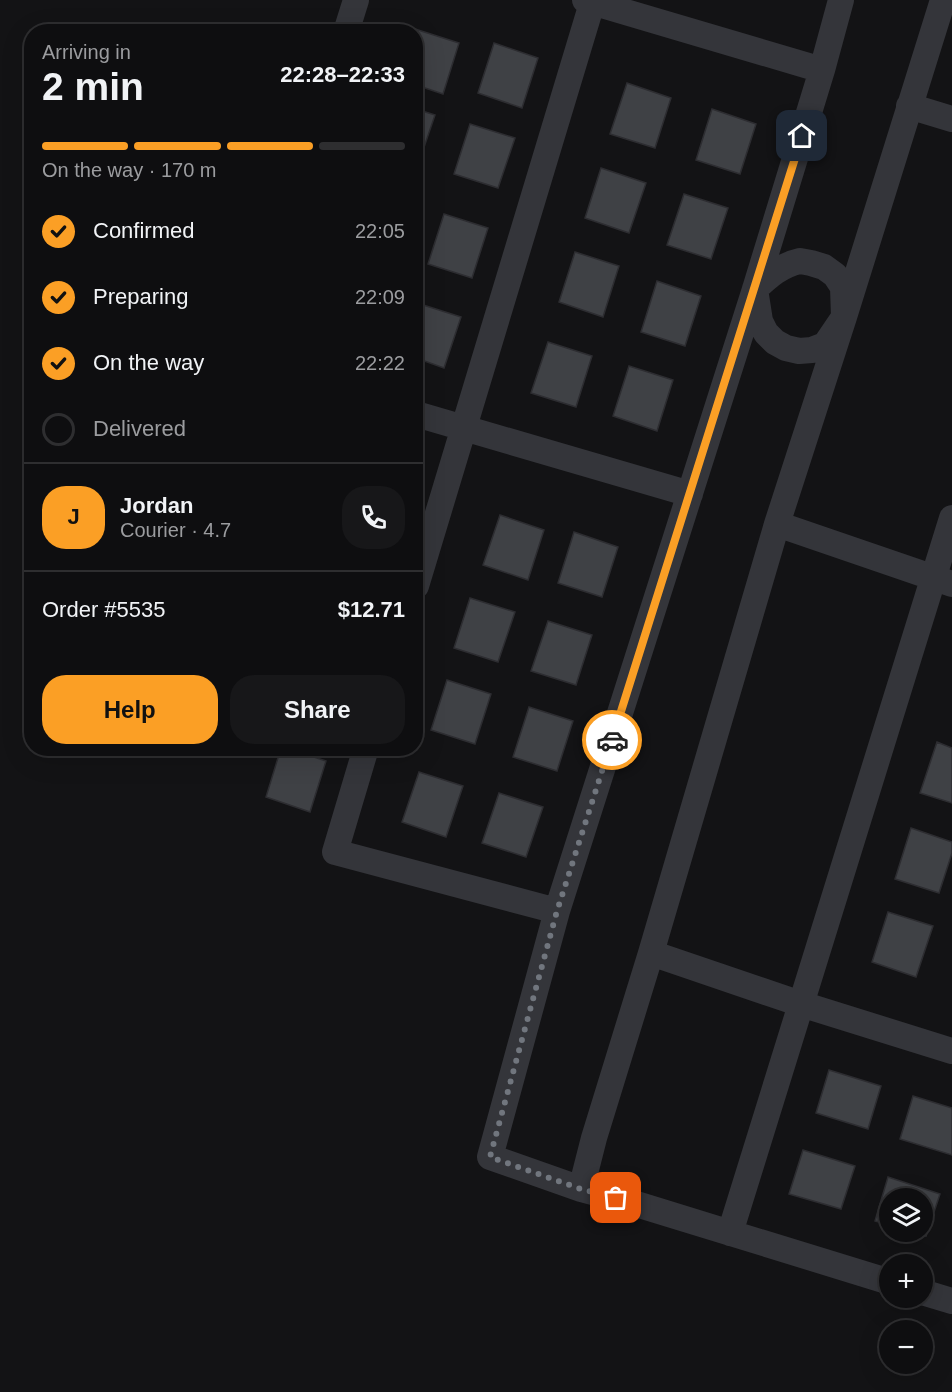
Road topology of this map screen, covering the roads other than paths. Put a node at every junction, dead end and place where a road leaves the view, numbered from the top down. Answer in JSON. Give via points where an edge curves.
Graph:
{"nodes":[{"id":1,"x":356,"y":0,"type":"edge"},
{"id":2,"x":841,"y":0,"type":"edge"},
{"id":3,"x":943,"y":0,"type":"edge"},
{"id":4,"x":590,"y":1,"type":"edge"},
{"id":5,"x":348,"y":24,"type":"edge"},
{"id":6,"x":822,"y":70,"type":"junction"},
{"id":7,"x":909,"y":106,"type":"junction"},
{"id":8,"x":952,"y":119,"type":"edge"},
{"id":9,"x":754,"y":289,"type":"junction"},
{"id":10,"x":844,"y":316,"type":"junction"},
{"id":11,"x":423,"y":416,"type":"edge"},
{"id":12,"x":464,"y":427,"type":"junction"},
{"id":13,"x":690,"y":494,"type":"junction"},
{"id":14,"x":952,"y":518,"type":"edge"},
{"id":15,"x":777,"y":524,"type":"junction"},
{"id":16,"x":423,"y":563,"type":"edge"},
{"id":17,"x":943,"y":581,"type":"edge"},
{"id":18,"x":364,"y":756,"type":"edge"},
{"id":19,"x":557,"y":911,"type":"junction"},
{"id":20,"x":651,"y":953,"type":"junction"},
{"id":21,"x":801,"y":1004,"type":"junction"},
{"id":22,"x":952,"y":1051,"type":"edge"},
{"id":23,"x":581,"y":1189,"type":"junction"},
{"id":24,"x":730,"y":1233,"type":"junction"},
{"id":25,"x":879,"y":1279,"type":"edge"},
{"id":26,"x":933,"y":1295,"type":"edge"},
{"id":27,"x":952,"y":1301,"type":"edge"}],
"edges":[{"from":1,"to":5,"type":"street"},
{"from":2,"to":6,"type":"street"},
{"from":3,"to":7,"type":"street"},
{"from":4,"to":6,"type":"street"},
{"from":4,"to":12,"type":"street"},
{"from":6,"to":9,"type":"street"},
{"from":7,"to":8,"type":"street"},
{"from":7,"to":10,"type":"street"},
{"from":9,"to":10,"type":"street","via":[[779,268],[800,261],[811,263],[824,267],[843,286]]},
{"from":9,"to":10,"type":"street","via":[[766,333],[786,348],[799,351],[825,345]]},
{"from":9,"to":13,"type":"street"},
{"from":10,"to":15,"type":"street"},
{"from":11,"to":12,"type":"street"},
{"from":12,"to":13,"type":"street"},
{"from":12,"to":16,"type":"street"},
{"from":13,"to":19,"type":"street"},
{"from":14,"to":17,"type":"street"},
{"from":15,"to":17,"type":"street"},
{"from":15,"to":20,"type":"street"},
{"from":17,"to":21,"type":"street"},
{"from":18,"to":19,"type":"street","via":[[335,852]]},
{"from":19,"to":23,"type":"street","via":[[490,1157]]},
{"from":20,"to":21,"type":"street"},
{"from":20,"to":23,"type":"street"},
{"from":21,"to":22,"type":"street"},
{"from":21,"to":24,"type":"street"},
{"from":23,"to":24,"type":"street"},
{"from":24,"to":25,"type":"street"},
{"from":26,"to":27,"type":"street"}]}
